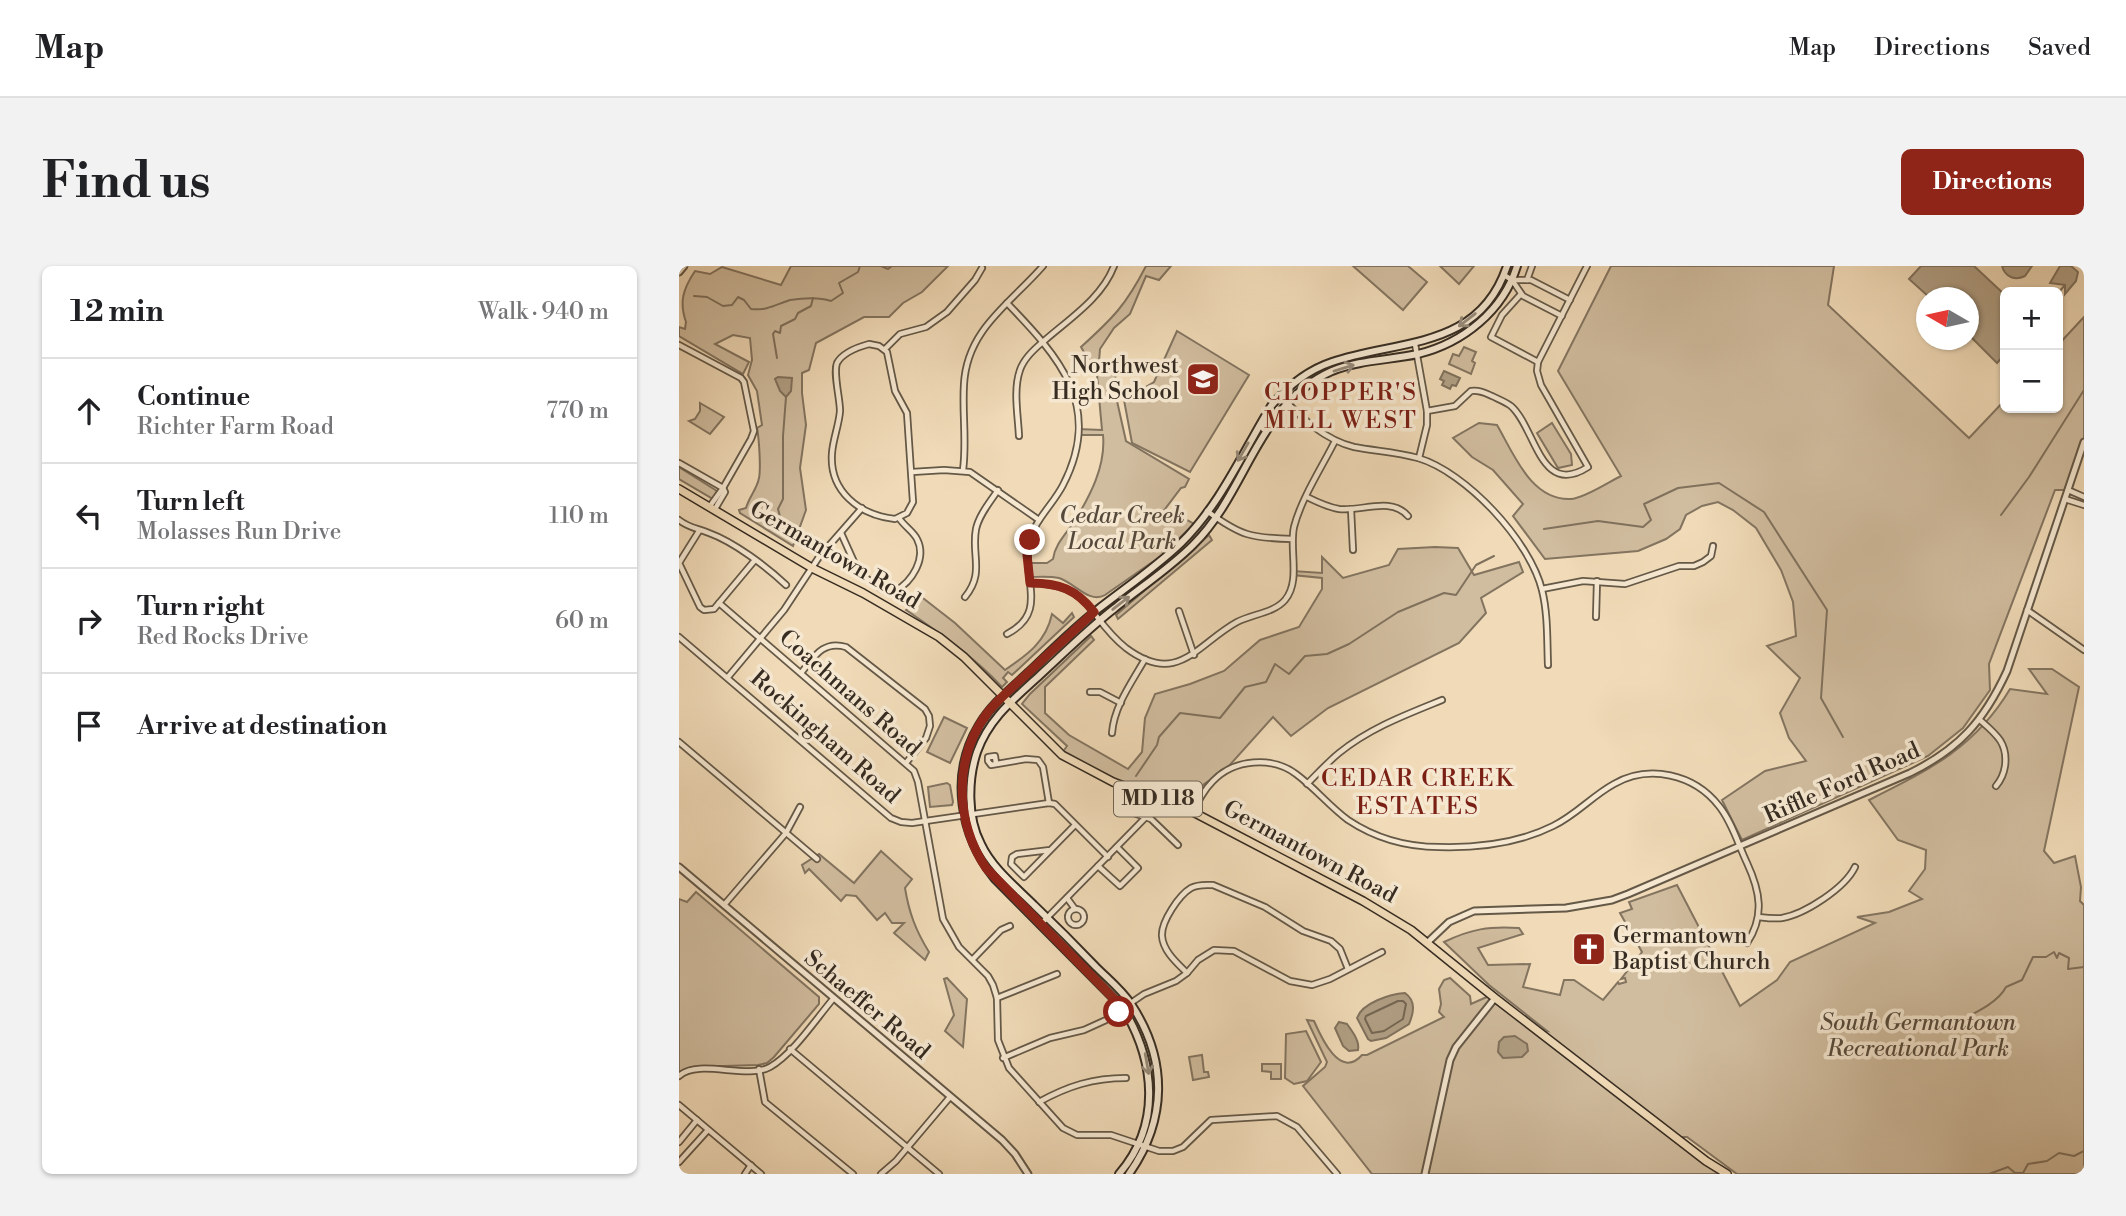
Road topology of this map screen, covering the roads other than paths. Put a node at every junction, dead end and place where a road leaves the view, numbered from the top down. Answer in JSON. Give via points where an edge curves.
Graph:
{"nodes":[{"id":1,"x":684,"y":266,"type":"edge"},
{"id":2,"x":1043,"y":266,"type":"edge"},
{"id":3,"x":1114,"y":266,"type":"edge"},
{"id":4,"x":1507,"y":266,"type":"edge"},
{"id":5,"x":1517,"y":266,"type":"edge"},
{"id":6,"x":1532,"y":266,"type":"edge"},
{"id":7,"x":1587,"y":266,"type":"edge"},
{"id":8,"x":982,"y":268,"type":"edge"},
{"id":9,"x":679,"y":272,"type":"edge"},
{"id":10,"x":1504,"y":275,"type":"junction"},
{"id":11,"x":1512,"y":280,"type":"junction"},
{"id":12,"x":1526,"y":281,"type":"junction"},
{"id":13,"x":1521,"y":294,"type":"junction"},
{"id":14,"x":1570,"y":300,"type":"junction"},
{"id":15,"x":1007,"y":303,"type":"junction"},
{"id":16,"x":1562,"y":316,"type":"junction"},
{"id":17,"x":1044,"y":341,"type":"junction"},
{"id":18,"x":1415,"y":344,"type":"junction"},
{"id":19,"x":679,"y":345,"type":"edge"},
{"id":20,"x":885,"y":349,"type":"junction"},
{"id":21,"x":1417,"y":354,"type":"junction"},
{"id":22,"x":1538,"y":362,"type":"junction"},
{"id":23,"x":1280,"y":395,"type":"junction"},
{"id":24,"x":1287,"y":402,"type":"junction"},
{"id":25,"x":1427,"y":411,"type":"junction"},
{"id":26,"x":1019,"y":436,"type":"dead end"},
{"id":27,"x":1335,"y":441,"type":"junction"},
{"id":28,"x":2084,"y":442,"type":"edge"},
{"id":29,"x":1419,"y":458,"type":"junction"},
{"id":30,"x":679,"y":463,"type":"edge"},
{"id":31,"x":963,"y":470,"type":"junction"},
{"id":32,"x":912,"y":472,"type":"junction"},
{"id":33,"x":723,"y":488,"type":"junction"},
{"id":34,"x":679,"y":489,"type":"edge"},
{"id":35,"x":998,"y":490,"type":"junction"},
{"id":36,"x":2067,"y":490,"type":"junction"},
{"id":37,"x":1307,"y":497,"type":"junction"},
{"id":38,"x":2084,"y":497,"type":"edge"},
{"id":39,"x":2065,"y":499,"type":"junction"},
{"id":40,"x":2084,"y":505,"type":"edge"},
{"id":41,"x":713,"y":508,"type":"junction"},
{"id":42,"x":862,"y":508,"type":"junction"},
{"id":43,"x":1351,"y":509,"type":"junction"},
{"id":44,"x":1207,"y":511,"type":"junction"},
{"id":45,"x":1408,"y":516,"type":"dead end"},
{"id":46,"x":899,"y":518,"type":"junction"},
{"id":47,"x":1217,"y":518,"type":"junction"},
{"id":48,"x":679,"y":520,"type":"edge"},
{"id":49,"x":1039,"y":520,"type":"junction"},
{"id":50,"x":699,"y":531,"type":"junction"},
{"id":51,"x":841,"y":533,"type":"junction"},
{"id":52,"x":1292,"y":539,"type":"junction"},
{"id":53,"x":1713,"y":546,"type":"dead end"},
{"id":54,"x":1353,"y":550,"type":"dead end"},
{"id":55,"x":755,"y":560,"type":"junction"},
{"id":56,"x":812,"y":568,"type":"junction"},
{"id":57,"x":1597,"y":581,"type":"junction"},
{"id":58,"x":1030,"y":583,"type":"junction"},
{"id":59,"x":786,"y":585,"type":"dead end"},
{"id":60,"x":1542,"y":589,"type":"junction"},
{"id":61,"x":965,"y":597,"type":"dead end"},
{"id":62,"x":719,"y":603,"type":"junction"},
{"id":63,"x":2027,"y":610,"type":"junction"},
{"id":64,"x":1179,"y":611,"type":"dead end"},
{"id":65,"x":1094,"y":612,"type":"junction"},
{"id":66,"x":1596,"y":617,"type":"dead end"},
{"id":67,"x":1101,"y":619,"type":"junction"},
{"id":68,"x":1007,"y":634,"type":"dead end"},
{"id":69,"x":679,"y":637,"type":"edge"},
{"id":70,"x":761,"y":639,"type":"junction"},
{"id":71,"x":2084,"y":650,"type":"edge"},
{"id":72,"x":1194,"y":655,"type":"junction"},
{"id":73,"x":1145,"y":660,"type":"junction"},
{"id":74,"x":1548,"y":665,"type":"dead end"},
{"id":75,"x":800,"y":673,"type":"junction"},
{"id":76,"x":728,"y":677,"type":"junction"},
{"id":77,"x":1090,"y":692,"type":"dead end"},
{"id":78,"x":1002,"y":697,"type":"junction"},
{"id":79,"x":1442,"y":700,"type":"dead end"},
{"id":80,"x":1121,"y":702,"type":"junction"},
{"id":81,"x":1009,"y":704,"type":"junction"},
{"id":82,"x":1980,"y":720,"type":"junction"},
{"id":83,"x":1112,"y":733,"type":"dead end"},
{"id":84,"x":679,"y":743,"type":"edge"},
{"id":85,"x":906,"y":763,"type":"junction"},
{"id":86,"x":996,"y":763,"type":"dead end"},
{"id":87,"x":1307,"y":784,"type":"junction"},
{"id":88,"x":1996,"y":786,"type":"dead end"},
{"id":89,"x":1049,"y":803,"type":"junction"},
{"id":90,"x":800,"y":807,"type":"dead end"},
{"id":91,"x":1119,"y":808,"type":"dead end"},
{"id":92,"x":1193,"y":812,"type":"junction"},
{"id":93,"x":972,"y":813,"type":"junction"},
{"id":94,"x":963,"y":814,"type":"junction"},
{"id":95,"x":1146,"y":817,"type":"junction"},
{"id":96,"x":925,"y":822,"type":"junction"},
{"id":97,"x":1075,"y":825,"type":"junction"},
{"id":98,"x":786,"y":833,"type":"junction"},
{"id":99,"x":1178,"y":845,"type":"dead end"},
{"id":100,"x":1117,"y":847,"type":"junction"},
{"id":101,"x":1739,"y":847,"type":"junction"},
{"id":102,"x":1050,"y":850,"type":"junction"},
{"id":103,"x":1108,"y":857,"type":"junction"},
{"id":104,"x":817,"y":859,"type":"dead end"},
{"id":105,"x":1098,"y":866,"type":"junction"},
{"id":106,"x":679,"y":867,"type":"edge"},
{"id":107,"x":1855,"y":867,"type":"dead end"},
{"id":108,"x":1067,"y":898,"type":"junction"},
{"id":109,"x":724,"y":905,"type":"junction"},
{"id":110,"x":1076,"y":909,"type":"dead end"},
{"id":111,"x":1759,"y":917,"type":"junction"},
{"id":112,"x":1047,"y":918,"type":"junction"},
{"id":113,"x":1040,"y":925,"type":"junction"},
{"id":114,"x":1010,"y":926,"type":"dead end"},
{"id":115,"x":1428,"y":942,"type":"junction"},
{"id":116,"x":1747,"y":943,"type":"dead end"},
{"id":117,"x":1382,"y":952,"type":"dead end"},
{"id":118,"x":973,"y":958,"type":"junction"},
{"id":119,"x":1348,"y":969,"type":"junction"},
{"id":120,"x":1187,"y":973,"type":"junction"},
{"id":121,"x":1057,"y":974,"type":"dead end"},
{"id":122,"x":997,"y":998,"type":"junction"},
{"id":123,"x":1495,"y":998,"type":"junction"},
{"id":124,"x":833,"y":999,"type":"junction"},
{"id":125,"x":1130,"y":1003,"type":"junction"},
{"id":126,"x":1123,"y":1008,"type":"junction"},
{"id":127,"x":790,"y":1049,"type":"junction"},
{"id":128,"x":1003,"y":1058,"type":"junction"},
{"id":129,"x":759,"y":1069,"type":"junction"},
{"id":130,"x":679,"y":1076,"type":"edge"},
{"id":131,"x":1126,"y":1078,"type":"dead end"},
{"id":132,"x":950,"y":1097,"type":"junction"},
{"id":133,"x":1039,"y":1102,"type":"junction"},
{"id":134,"x":679,"y":1105,"type":"edge"},
{"id":135,"x":697,"y":1120,"type":"junction"},
{"id":136,"x":708,"y":1130,"type":"junction"},
{"id":137,"x":679,"y":1142,"type":"edge"},
{"id":138,"x":1138,"y":1144,"type":"junction"},
{"id":139,"x":1146,"y":1146,"type":"junction"},
{"id":140,"x":907,"y":1147,"type":"junction"},
{"id":141,"x":679,"y":1162,"type":"edge"},
{"id":142,"x":751,"y":1166,"type":"junction"},
{"id":143,"x":745,"y":1174,"type":"edge"},
{"id":144,"x":761,"y":1174,"type":"edge"},
{"id":145,"x":853,"y":1174,"type":"edge"},
{"id":146,"x":881,"y":1174,"type":"edge"},
{"id":147,"x":939,"y":1174,"type":"edge"},
{"id":148,"x":1028,"y":1174,"type":"edge"},
{"id":149,"x":1119,"y":1174,"type":"edge"},
{"id":150,"x":1129,"y":1174,"type":"edge"},
{"id":151,"x":1337,"y":1174,"type":"edge"},
{"id":152,"x":1425,"y":1174,"type":"edge"},
{"id":153,"x":1727,"y":1174,"type":"edge"}],
"edges":[{"from":1,"to":9,"type":"street"},
{"from":2,"to":15,"type":"street"},
{"from":3,"to":17,"type":"street","via":[[1097,295]]},
{"from":4,"to":10,"type":"main road"},
{"from":5,"to":11,"type":"main road"},
{"from":6,"to":12,"type":"street"},
{"from":7,"to":14,"type":"street"},
{"from":8,"to":20,"type":"street","via":[[947,312],[926,327],[900,334]]},
{"from":10,"to":11,"type":"street"},
{"from":10,"to":18,"type":"main road","one_way":true,"via":[[1486,304],[1472,316],[1456,328]]},
{"from":11,"to":12,"type":"street"},
{"from":11,"to":13,"type":"street"},
{"from":11,"to":21,"type":"main road","via":[[1474,327],[1440,347]]},
{"from":12,"to":14,"type":"street"},
{"from":13,"to":16,"type":"street"},
{"from":13,"to":22,"type":"street","via":[[1502,315],[1491,337]]},
{"from":14,"to":16,"type":"street"},
{"from":15,"to":17,"type":"street"},
{"from":15,"to":31,"type":"street","via":[[981,331],[967,365]]},
{"from":16,"to":22,"type":"street"},
{"from":17,"to":26,"type":"street","via":[[1019,373]]},
{"from":17,"to":49,"type":"street","via":[[1074,394],[1078,436],[1072,467]]},
{"from":18,"to":21,"type":"street"},
{"from":18,"to":23,"type":"main road","via":[[1330,362]]},
{"from":19,"to":33,"type":"street","via":[[744,382],[754,431]]},
{"from":20,"to":32,"type":"street","via":[[895,391],[907,413]]},
{"from":20,"to":42,"type":"street","via":[[875,344],[860,346],[841,357],[835,368],[840,398],[832,469],[840,490]]},
{"from":24,"to":21,"type":"main road","one_way":true,"via":[[1297,391],[1333,371]]},
{"from":21,"to":25,"type":"street"},
{"from":22,"to":25,"type":"street","via":[[1541,385],[1588,467],[1583,470],[1563,475],[1551,470],[1514,408],[1481,391],[1471,391],[1455,406]]},
{"from":23,"to":24,"type":"street"},
{"from":23,"to":44,"type":"main road","one_way":true},
{"from":24,"to":27,"type":"street"},
{"from":24,"to":47,"type":"main road","via":[[1269,425]]},
{"from":25,"to":29,"type":"street"},
{"from":27,"to":29,"type":"street"},
{"from":27,"to":37,"type":"street"},
{"from":28,"to":36,"type":"street","name":"Riffle Ford Road"},
{"from":29,"to":60,"type":"street","via":[[1473,489],[1518,543]]},
{"from":30,"to":33,"type":"street"},
{"from":31,"to":32,"type":"street"},
{"from":31,"to":35,"type":"street"},
{"from":32,"to":46,"type":"street","via":[[913,502]]},
{"from":33,"to":41,"type":"street"},
{"from":34,"to":41,"type":"main road","name":"Germantown Road","number":"MD 118"},
{"from":35,"to":49,"type":"street"},
{"from":35,"to":61,"type":"street","via":[[977,525],[977,576]]},
{"from":36,"to":38,"type":"street"},
{"from":36,"to":39,"type":"street","name":"Riffle Ford Road"},
{"from":37,"to":43,"type":"street"},
{"from":37,"to":52,"type":"street"},
{"from":39,"to":40,"type":"street"},
{"from":39,"to":63,"type":"street","name":"Riffle Ford Road"},
{"from":41,"to":56,"type":"main road","name":"Germantown Road","number":"MD 118"},
{"from":42,"to":46,"type":"street"},
{"from":42,"to":51,"type":"street"},
{"from":43,"to":45,"type":"street","via":[[1388,506]]},
{"from":43,"to":54,"type":"street"},
{"from":44,"to":47,"type":"street"},
{"from":44,"to":65,"type":"main road","via":[[1171,552]]},
{"from":46,"to":51,"type":"street","via":[[917,540],[920,560],[895,591],[883,590],[859,573]]},
{"from":47,"to":52,"type":"street","via":[[1252,537]]},
{"from":67,"to":47,"type":"main road","one_way":true,"via":[[1193,545]]},
{"from":48,"to":50,"type":"street"},
{"from":49,"to":58,"type":"street","via":[[1028,547]]},
{"from":50,"to":55,"type":"street"},
{"from":50,"to":62,"type":"street","via":[[681,557],[680,568],[700,607],[709,610]]},
{"from":51,"to":56,"type":"street"},
{"from":52,"to":72,"type":"street","via":[[1293,580],[1286,599],[1240,620]]},
{"from":53,"to":57,"type":"street","via":[[1711,556],[1694,566],[1679,566],[1625,584]]},
{"from":55,"to":59,"type":"street"},
{"from":55,"to":62,"type":"street"},
{"from":56,"to":70,"type":"street"},
{"from":56,"to":78,"type":"main road","name":"Germantown Road","number":"MD 118","via":[[939,637]]},
{"from":57,"to":60,"type":"street"},
{"from":57,"to":66,"type":"street"},
{"from":58,"to":65,"type":"street","via":[[1069,589]]},
{"from":58,"to":68,"type":"street","via":[[1027,620]]},
{"from":60,"to":74,"type":"street"},
{"from":62,"to":70,"type":"street","name":"Coachmans Road"},
{"from":63,"to":71,"type":"street"},
{"from":63,"to":82,"type":"street","name":"Riffle Ford Road","via":[[2007,671]]},
{"from":64,"to":72,"type":"street"},
{"from":65,"to":67,"type":"street"},
{"from":65,"to":78,"type":"main road"},
{"from":67,"to":73,"type":"street","via":[[1124,646]]},
{"from":67,"to":81,"type":"main road"},
{"from":69,"to":76,"type":"street","name":"Rockingham Road"},
{"from":70,"to":75,"type":"street","name":"Coachmans Road"},
{"from":70,"to":76,"type":"street"},
{"from":72,"to":73,"type":"street","via":[[1179,662]]},
{"from":73,"to":80,"type":"street"},
{"from":75,"to":85,"type":"street","name":"Coachmans Road"},
{"from":75,"to":85,"type":"street","via":[[823,647],[837,644],[925,709],[930,726],[926,738]]},
{"from":76,"to":96,"type":"street","name":"Rockingham Road","via":[[891,818]]},
{"from":77,"to":80,"type":"street"},
{"from":78,"to":81,"type":"main road","name":"Germantown Road","number":"MD 118"},
{"from":78,"to":94,"type":"main road","via":[[978,726],[969,748]]},
{"from":79,"to":87,"type":"street","via":[[1364,735]]},
{"from":80,"to":83,"type":"street"},
{"from":81,"to":92,"type":"main road","name":"Germantown Road","number":"MD 118","via":[[1073,763]]},
{"from":81,"to":93,"type":"main road","via":[[989,728],[976,756]]},
{"from":82,"to":88,"type":"street","via":[[2005,748],[2004,770]]},
{"from":82,"to":101,"type":"street","name":"Riffle Ford Road","via":[[1963,740],[1925,766]]},
{"from":84,"to":98,"type":"street"},
{"from":85,"to":96,"type":"street","name":"Coachmans Road","via":[[918,782]]},
{"from":86,"to":89,"type":"street","via":[[1038,760]]},
{"from":87,"to":92,"type":"street","via":[[1273,764],[1240,765],[1214,779]]},
{"from":87,"to":101,"type":"street","via":[[1370,833],[1398,843],[1447,848],[1529,836],[1567,819],[1623,780],[1663,774],[1708,793],[1726,816]]},
{"from":89,"to":93,"type":"street","name":"Rockingham Road"},
{"from":89,"to":97,"type":"street"},
{"from":90,"to":98,"type":"street"},
{"from":91,"to":95,"type":"street"},
{"from":92,"to":115,"type":"main road","name":"Germantown Road","number":"MD 118","via":[[1363,901]]},
{"from":93,"to":94,"type":"street","name":"Rockingham Road"},
{"from":93,"to":112,"type":"main road","via":[[979,842],[989,858]]},
{"from":94,"to":96,"type":"street","name":"Rockingham Road"},
{"from":94,"to":113,"type":"main road","via":[[986,868]]},
{"from":95,"to":99,"type":"street"},
{"from":95,"to":100,"type":"street"},
{"from":96,"to":118,"type":"street","name":"Coachmans Road","via":[[943,919],[959,947]]},
{"from":97,"to":102,"type":"street"},
{"from":97,"to":103,"type":"street"},
{"from":98,"to":104,"type":"street"},
{"from":98,"to":109,"type":"street"},
{"from":100,"to":103,"type":"street"},
{"from":100,"to":105,"type":"street","via":[[1138,868],[1120,886]]},
{"from":101,"to":111,"type":"street","via":[[1758,890]]},
{"from":101,"to":115,"type":"street","name":"Riffle Ford Road","via":[[1612,900],[1566,908],[1467,913],[1449,922]]},
{"from":102,"to":102,"type":"street","via":[[1024,877],[1011,864],[1017,854]]},
{"from":103,"to":105,"type":"street"},
{"from":105,"to":108,"type":"street"},
{"from":106,"to":109,"type":"street","name":"Schaeffer Road"},
{"from":107,"to":111,"type":"street","via":[[1850,878],[1810,907],[1785,917]]},
{"from":108,"to":110,"type":"street"},
{"from":108,"to":112,"type":"street"},
{"from":109,"to":124,"type":"street","name":"Schaeffer Road"},
{"from":111,"to":116,"type":"street"},
{"from":112,"to":113,"type":"street"},
{"from":112,"to":125,"type":"main road"},
{"from":113,"to":126,"type":"main road"},
{"from":114,"to":118,"type":"street","via":[[1000,930]]},
{"from":115,"to":123,"type":"main road","name":"Germantown Road","number":"MD 118"},
{"from":117,"to":119,"type":"street"},
{"from":118,"to":122,"type":"street","name":"Coachmans Road","via":[[988,976]]},
{"from":119,"to":120,"type":"street","via":[[1320,984],[1304,985],[1224,949],[1208,953]]},
{"from":119,"to":120,"type":"street","via":[[1331,941],[1303,931],[1265,907],[1204,884],[1184,894],[1163,929],[1164,944]]},
{"from":120,"to":125,"type":"street"},
{"from":121,"to":122,"type":"street"},
{"from":122,"to":128,"type":"street","name":"Coachmans Road"},
{"from":123,"to":152,"type":"street","via":[[1450,1060]]},
{"from":123,"to":153,"type":"main road","name":"Germantown Road","number":"MD 118"},
{"from":124,"to":127,"type":"street"},
{"from":124,"to":132,"type":"street","name":"Schaeffer Road"},
{"from":125,"to":126,"type":"street"},
{"from":125,"to":139,"type":"main road","via":[[1153,1052],[1159,1079],[1159,1104]]},
{"from":126,"to":128,"type":"street","via":[[1094,1026]]},
{"from":126,"to":138,"type":"main road","one_way":true,"via":[[1145,1053],[1150,1081],[1148,1112]]},
{"from":127,"to":129,"type":"street","via":[[773,1065]]},
{"from":127,"to":140,"type":"street"},
{"from":128,"to":133,"type":"street","name":"Coachmans Road"},
{"from":129,"to":130,"type":"street","via":[[692,1070]]},
{"from":129,"to":145,"type":"street","via":[[765,1101]]},
{"from":131,"to":133,"type":"street","via":[[1076,1084]]},
{"from":132,"to":140,"type":"street"},
{"from":132,"to":148,"type":"street","name":"Schaeffer Road","via":[[1002,1140]]},
{"from":133,"to":138,"type":"street","name":"Coachmans Road","via":[[1069,1132],[1111,1135]]},
{"from":134,"to":135,"type":"street"},
{"from":135,"to":136,"type":"street"},
{"from":135,"to":137,"type":"street"},
{"from":136,"to":141,"type":"street"},
{"from":136,"to":142,"type":"street"},
{"from":138,"to":139,"type":"street","name":"Coachmans Road"},
{"from":138,"to":149,"type":"main road"},
{"from":139,"to":150,"type":"main road"},
{"from":139,"to":151,"type":"street","name":"Coachmans Road","via":[[1173,1151],[1211,1120],[1277,1116],[1297,1126]]},
{"from":140,"to":146,"type":"street"},
{"from":140,"to":147,"type":"street"},
{"from":142,"to":143,"type":"street"},
{"from":142,"to":144,"type":"street"}]}
